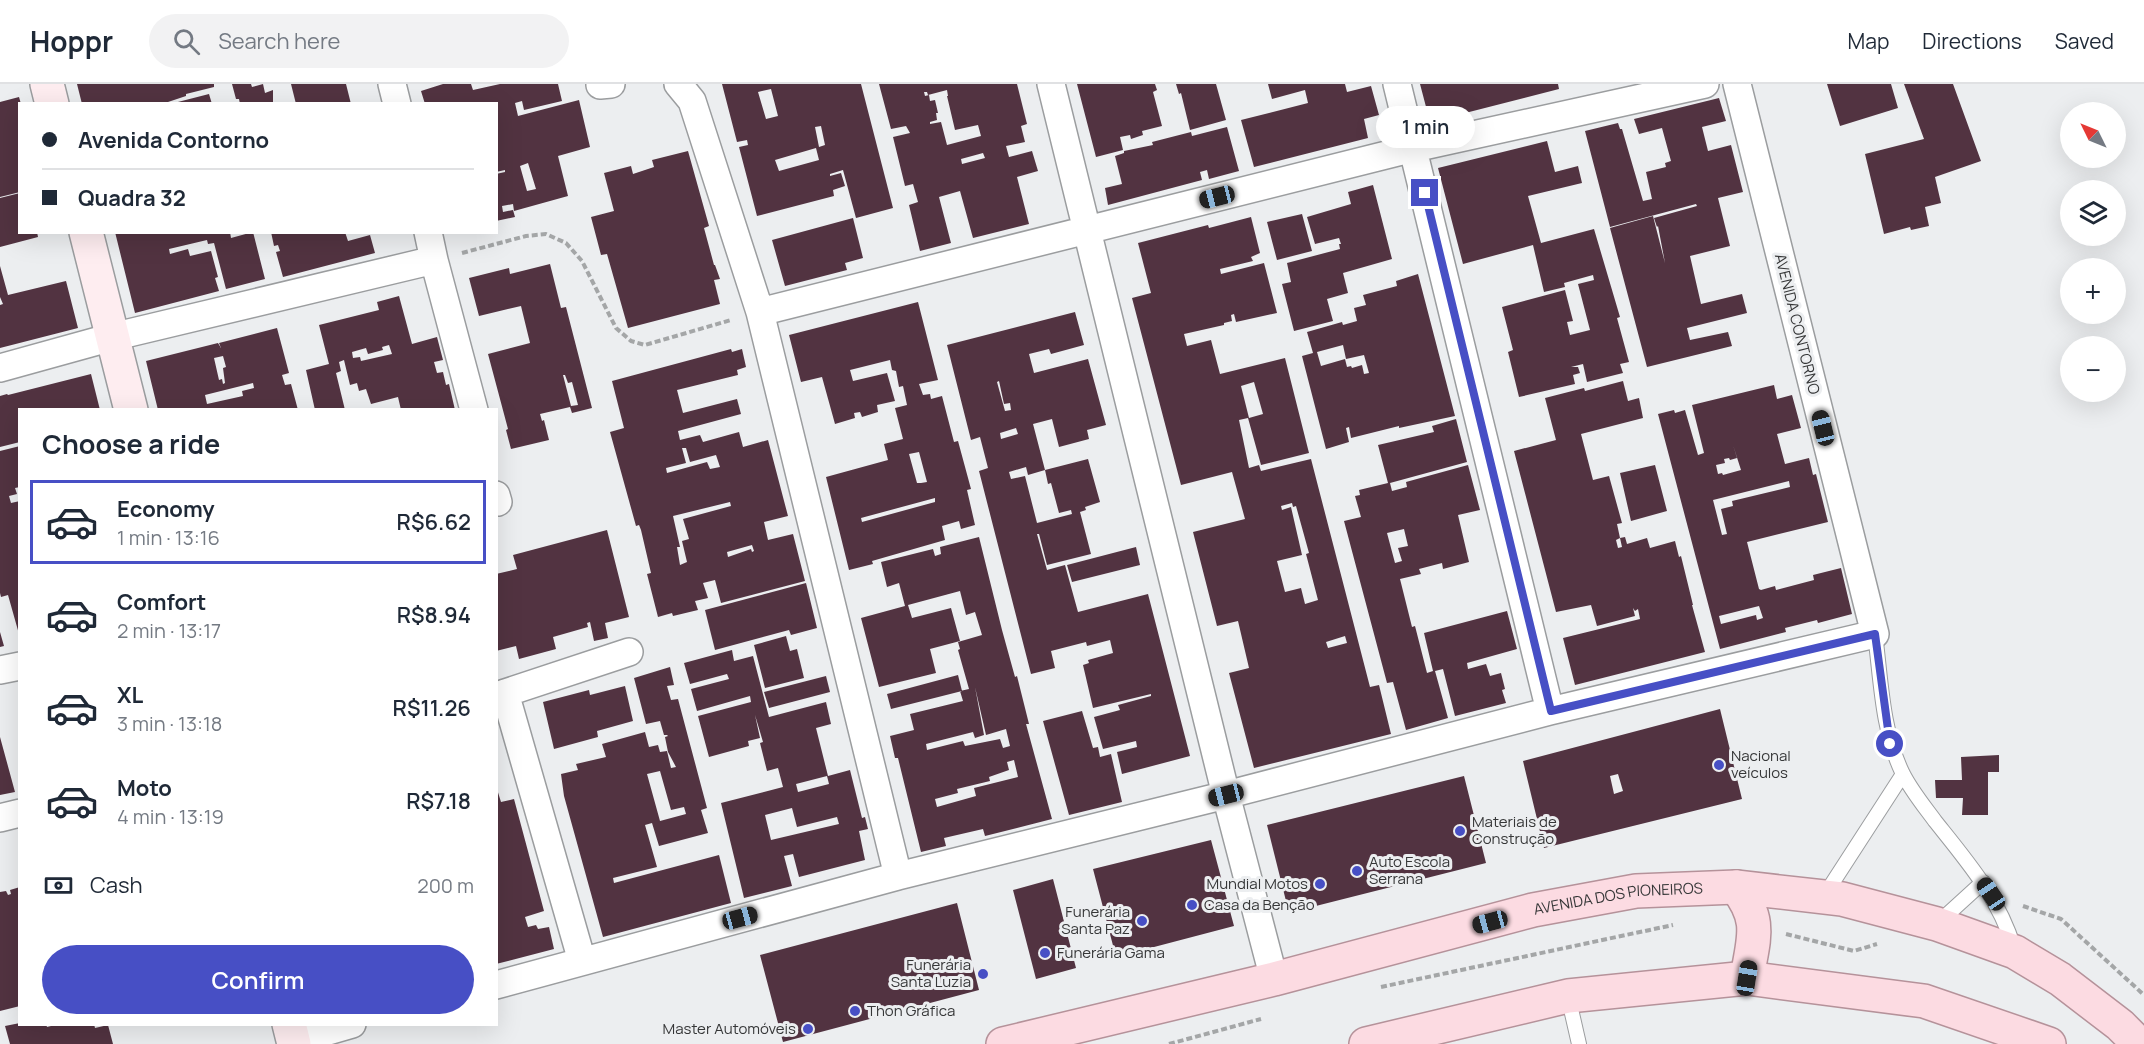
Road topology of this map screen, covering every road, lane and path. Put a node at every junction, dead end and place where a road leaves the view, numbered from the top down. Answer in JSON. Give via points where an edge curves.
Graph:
{"nodes":[{"id":1,"x":47,"y":84,"type":"edge"},
{"id":2,"x":392,"y":84,"type":"edge"},
{"id":3,"x":678,"y":84,"type":"edge"},
{"id":4,"x":1051,"y":84,"type":"edge"},
{"id":5,"x":1396,"y":84,"type":"edge"},
{"id":6,"x":1704,"y":84,"type":"edge"},
{"id":7,"x":1737,"y":84,"type":"edge"},
{"id":8,"x":52,"y":102,"type":"edge"},
{"id":9,"x":396,"y":102,"type":"edge"},
{"id":10,"x":1414,"y":148,"type":"junction"},
{"id":11,"x":1086,"y":229,"type":"junction"},
{"id":12,"x":86,"y":234,"type":"edge"},
{"id":13,"x":428,"y":234,"type":"edge"},
{"id":14,"x":434,"y":260,"type":"junction"},
{"id":15,"x":760,"y":312,"type":"junction"},
{"id":16,"x":112,"y":337,"type":"junction"},
{"id":17,"x":0,"y":368,"type":"edge"},
{"id":18,"x":130,"y":408,"type":"edge"},
{"id":19,"x":473,"y":408,"type":"edge"},
{"id":20,"x":1875,"y":634,"type":"junction"},
{"id":21,"x":629,"y":652,"type":"dead end"},
{"id":22,"x":18,"y":666,"type":"edge"},
{"id":23,"x":0,"y":670,"type":"edge"},
{"id":24,"x":501,"y":694,"type":"edge"},
{"id":25,"x":1551,"y":711,"type":"junction"},
{"id":26,"x":1903,"y":774,"type":"junction"},
{"id":27,"x":1226,"y":795,"type":"junction"},
{"id":28,"x":18,"y":814,"type":"edge"},
{"id":29,"x":0,"y":818,"type":"edge"},
{"id":30,"x":898,"y":876,"type":"junction"},
{"id":31,"x":1983,"y":882,"type":"junction"},
{"id":32,"x":1736,"y":887,"type":"junction"},
{"id":33,"x":1991,"y":894,"type":"junction"},
{"id":34,"x":1824,"y":897,"type":"junction"},
{"id":35,"x":1679,"y":924,"type":"dead end"},
{"id":36,"x":1937,"y":924,"type":"junction"},
{"id":37,"x":1756,"y":926,"type":"junction"},
{"id":38,"x":1885,"y":941,"type":"dead end"},
{"id":39,"x":2016,"y":952,"type":"junction"},
{"id":40,"x":582,"y":961,"type":"junction"},
{"id":41,"x":1747,"y":978,"type":"junction"},
{"id":42,"x":1274,"y":979,"type":"junction"},
{"id":43,"x":498,"y":984,"type":"edge"},
{"id":44,"x":1372,"y":989,"type":"dead end"},
{"id":45,"x":2144,"y":995,"type":"edge"},
{"id":46,"x":1568,"y":996,"type":"junction"},
{"id":47,"x":1270,"y":1016,"type":"dead end"},
{"id":48,"x":342,"y":1026,"type":"edge"},
{"id":49,"x":293,"y":1036,"type":"edge"},
{"id":50,"x":1003,"y":1044,"type":"edge"},
{"id":51,"x":1169,"y":1044,"type":"edge"},
{"id":52,"x":1366,"y":1044,"type":"edge"},
{"id":53,"x":1579,"y":1044,"type":"edge"},
{"id":54,"x":2049,"y":1044,"type":"edge"},
{"id":55,"x":2139,"y":1044,"type":"edge"}],
"edges":[{"from":1,"to":8,"type":"street"},
{"from":2,"to":9,"type":"street"},
{"from":3,"to":15,"type":"street","via":[[692,101]]},
{"from":4,"to":11,"type":"street"},
{"from":5,"to":10,"type":"street"},
{"from":6,"to":10,"type":"street"},
{"from":7,"to":20,"type":"street","name":"AVENIDA CONTORNO"},
{"from":10,"to":11,"type":"street"},
{"from":10,"to":25,"type":"street"},
{"from":11,"to":15,"type":"street"},
{"from":11,"to":27,"type":"street"},
{"from":12,"to":16,"type":"street"},
{"from":13,"to":14,"type":"street"},
{"from":14,"to":15,"type":"path","via":[[546,234],[566,243],[582,261],[616,328],[631,341],[645,345]]},
{"from":14,"to":16,"type":"street"},
{"from":14,"to":19,"type":"street"},
{"from":15,"to":30,"type":"street"},
{"from":16,"to":17,"type":"street"},
{"from":16,"to":18,"type":"street"},
{"from":20,"to":25,"type":"street"},
{"from":20,"to":26,"type":"lane","name":"AVENIDA CONTORNO","via":[[1890,744]]},
{"from":21,"to":24,"type":"street"},
{"from":22,"to":23,"type":"street"},
{"from":24,"to":40,"type":"street"},
{"from":25,"to":27,"type":"street"},
{"from":26,"to":31,"type":"lane","name":"AVENIDA CONTORNO"},
{"from":26,"to":34,"type":"lane"},
{"from":27,"to":30,"type":"street"},
{"from":27,"to":42,"type":"street"},
{"from":28,"to":29,"type":"street"},
{"from":30,"to":40,"type":"street"},
{"from":31,"to":33,"type":"lane","name":"AVENIDA CONTORNO"},
{"from":31,"to":36,"type":"lane"},
{"from":32,"to":34,"type":"main road","name":"AVENIDA DOS PIONEIROS"},
{"from":32,"to":37,"type":"main road","via":[[1751,909]]},
{"from":32,"to":42,"type":"main road","name":"AVENIDA DOS PIONEIROS","via":[[1636,891],[1533,910]]},
{"from":33,"to":39,"type":"lane","name":"AVENIDA CONTORNO"},
{"from":33,"to":45,"type":"path","via":[[2061,919]]},
{"from":34,"to":36,"type":"main road","name":"AVENIDA DOS PIONEIROS"},
{"from":35,"to":44,"type":"path"},
{"from":36,"to":39,"type":"main road","name":"AVENIDA DOS PIONEIROS"},
{"from":37,"to":38,"type":"path","via":[[1854,951]]},
{"from":37,"to":41,"type":"main road"},
{"from":39,"to":55,"type":"main road","name":"AVENIDA DOS PIONEIROS","via":[[2068,986]]},
{"from":40,"to":43,"type":"street"},
{"from":41,"to":46,"type":"main road"},
{"from":41,"to":54,"type":"main road","via":[[1924,1001]]},
{"from":42,"to":50,"type":"main road","name":"AVENIDA DOS PIONEIROS"},
{"from":46,"to":52,"type":"main road"},
{"from":46,"to":53,"type":"lane"},
{"from":47,"to":51,"type":"path"},
{"from":48,"to":49,"type":"street"}]}
